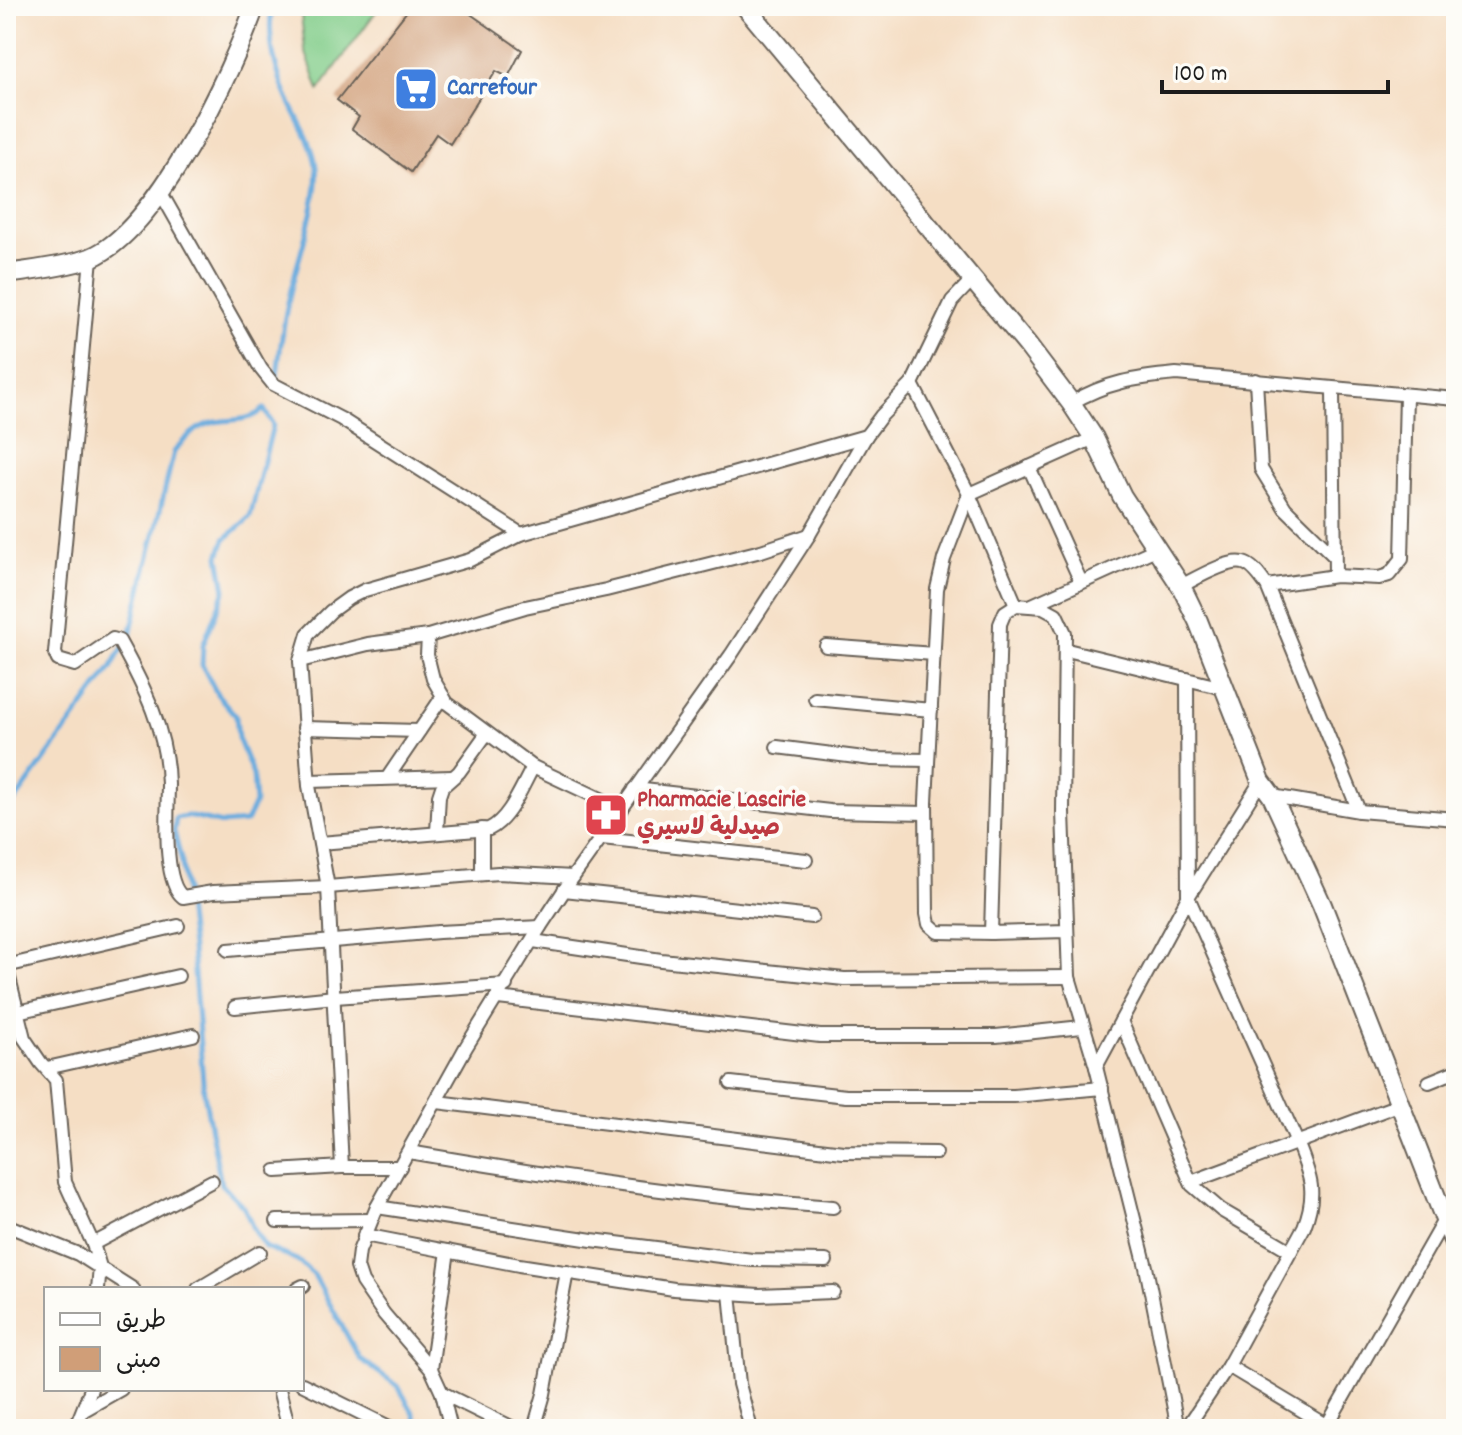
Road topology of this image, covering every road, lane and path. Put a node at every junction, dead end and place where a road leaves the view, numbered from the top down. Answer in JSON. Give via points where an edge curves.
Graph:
{"nodes":[{"id":1,"x":255,"y":6,"type":"edge"},
{"id":2,"x":745,"y":6,"type":"edge"},
{"id":3,"x":161,"y":193,"type":"junction"},
{"id":4,"x":91,"y":258,"type":"junction"},
{"id":5,"x":6,"y":274,"type":"edge"},
{"id":6,"x":972,"y":280,"type":"junction"},
{"id":7,"x":1256,"y":380,"type":"junction"},
{"id":8,"x":912,"y":384,"type":"junction"},
{"id":9,"x":1333,"y":390,"type":"junction"},
{"id":10,"x":1406,"y":395,"type":"junction"},
{"id":11,"x":1456,"y":399,"type":"edge"},
{"id":12,"x":1071,"y":403,"type":"junction"},
{"id":13,"x":866,"y":436,"type":"junction"},
{"id":14,"x":1094,"y":438,"type":"junction"},
{"id":15,"x":1029,"y":467,"type":"junction"},
{"id":16,"x":969,"y":494,"type":"junction"},
{"id":17,"x":521,"y":534,"type":"junction"},
{"id":18,"x":809,"y":535,"type":"junction"},
{"id":19,"x":1158,"y":548,"type":"junction"},
{"id":20,"x":1333,"y":555,"type":"junction"},
{"id":21,"x":1335,"y":576,"type":"junction"},
{"id":22,"x":1081,"y":582,"type":"junction"},
{"id":23,"x":1181,"y":586,"type":"junction"},
{"id":24,"x":1267,"y":586,"type":"junction"},
{"id":25,"x":1023,"y":605,"type":"junction"},
{"id":26,"x":428,"y":636,"type":"junction"},
{"id":27,"x":826,"y":646,"type":"dead end"},
{"id":28,"x":1067,"y":650,"type":"junction"},
{"id":29,"x":934,"y":654,"type":"junction"},
{"id":30,"x":300,"y":661,"type":"junction"},
{"id":31,"x":1187,"y":679,"type":"junction"},
{"id":32,"x":1223,"y":688,"type":"junction"},
{"id":33,"x":443,"y":696,"type":"junction"},
{"id":34,"x":815,"y":699,"type":"dead end"},
{"id":35,"x":931,"y":710,"type":"junction"},
{"id":36,"x":304,"y":728,"type":"junction"},
{"id":37,"x":419,"y":731,"type":"junction"},
{"id":38,"x":487,"y":733,"type":"junction"},
{"id":39,"x":777,"y":747,"type":"dead end"},
{"id":40,"x":928,"y":760,"type":"junction"},
{"id":41,"x":533,"y":767,"type":"junction"},
{"id":42,"x":388,"y":777,"type":"junction"},
{"id":43,"x":452,"y":777,"type":"junction"},
{"id":44,"x":309,"y":781,"type":"junction"},
{"id":45,"x":635,"y":789,"type":"junction"},
{"id":46,"x":1267,"y":789,"type":"junction"},
{"id":47,"x":622,"y":809,"type":"junction"},
{"id":48,"x":1359,"y":811,"type":"junction"},
{"id":49,"x":926,"y":813,"type":"junction"},
{"id":50,"x":1456,"y":819,"type":"edge"},
{"id":51,"x":482,"y":829,"type":"junction"},
{"id":52,"x":437,"y":832,"type":"junction"},
{"id":53,"x":602,"y":838,"type":"junction"},
{"id":54,"x":320,"y":843,"type":"junction"},
{"id":55,"x":806,"y":860,"type":"dead end"},
{"id":56,"x":482,"y":874,"type":"junction"},
{"id":57,"x":573,"y":877,"type":"junction"},
{"id":58,"x":328,"y":887,"type":"junction"},
{"id":59,"x":564,"y":890,"type":"junction"},
{"id":60,"x":1188,"y":897,"type":"junction"},
{"id":61,"x":812,"y":917,"type":"dead end"},
{"id":62,"x":178,"y":926,"type":"dead end"},
{"id":63,"x":540,"y":927,"type":"junction"},
{"id":64,"x":1067,"y":931,"type":"junction"},
{"id":65,"x":991,"y":933,"type":"junction"},
{"id":66,"x":533,"y":941,"type":"junction"},
{"id":67,"x":332,"y":942,"type":"junction"},
{"id":68,"x":228,"y":950,"type":"dead end"},
{"id":69,"x":178,"y":976,"type":"dead end"},
{"id":70,"x":1069,"y":977,"type":"junction"},
{"id":71,"x":506,"y":985,"type":"junction"},
{"id":72,"x":335,"y":997,"type":"junction"},
{"id":73,"x":498,"y":998,"type":"junction"},
{"id":74,"x":235,"y":1007,"type":"dead end"},
{"id":75,"x":17,"y":1012,"type":"junction"},
{"id":76,"x":1121,"y":1021,"type":"junction"},
{"id":77,"x":1082,"y":1027,"type":"junction"},
{"id":78,"x":193,"y":1035,"type":"dead end"},
{"id":79,"x":1096,"y":1067,"type":"junction"},
{"id":80,"x":47,"y":1068,"type":"junction"},
{"id":81,"x":1456,"y":1071,"type":"edge"},
{"id":82,"x":1429,"y":1082,"type":"dead end"},
{"id":83,"x":731,"y":1083,"type":"dead end"},
{"id":84,"x":1102,"y":1088,"type":"junction"},
{"id":85,"x":437,"y":1102,"type":"junction"},
{"id":86,"x":1401,"y":1104,"type":"junction"},
{"id":87,"x":1297,"y":1142,"type":"junction"},
{"id":88,"x":409,"y":1152,"type":"junction"},
{"id":89,"x":936,"y":1153,"type":"dead end"},
{"id":90,"x":342,"y":1167,"type":"junction"},
{"id":91,"x":400,"y":1167,"type":"junction"},
{"id":92,"x":276,"y":1171,"type":"dead end"},
{"id":93,"x":212,"y":1181,"type":"dead end"},
{"id":94,"x":1191,"y":1182,"type":"junction"},
{"id":95,"x":1456,"y":1199,"type":"edge"},
{"id":96,"x":377,"y":1207,"type":"junction"},
{"id":97,"x":833,"y":1207,"type":"dead end"},
{"id":98,"x":1443,"y":1218,"type":"junction"},
{"id":99,"x":371,"y":1220,"type":"junction"},
{"id":100,"x":277,"y":1221,"type":"dead end"},
{"id":101,"x":6,"y":1225,"type":"edge"},
{"id":102,"x":364,"y":1235,"type":"junction"},
{"id":103,"x":93,"y":1244,"type":"junction"},
{"id":104,"x":1456,"y":1248,"type":"edge"},
{"id":105,"x":448,"y":1251,"type":"junction"},
{"id":106,"x":1291,"y":1251,"type":"junction"},
{"id":107,"x":260,"y":1252,"type":"dead end"},
{"id":108,"x":826,"y":1261,"type":"dead end"},
{"id":109,"x":100,"y":1267,"type":"junction"},
{"id":110,"x":567,"y":1272,"type":"junction"},
{"id":111,"x":98,"y":1287,"type":"edge"},
{"id":112,"x":130,"y":1287,"type":"edge"},
{"id":113,"x":201,"y":1287,"type":"edge"},
{"id":114,"x":833,"y":1292,"type":"dead end"},
{"id":115,"x":730,"y":1293,"type":"junction"},
{"id":116,"x":1228,"y":1366,"type":"junction"},
{"id":117,"x":431,"y":1369,"type":"junction"},
{"id":118,"x":304,"y":1385,"type":"edge"},
{"id":119,"x":90,"y":1391,"type":"edge"},
{"id":120,"x":117,"y":1391,"type":"edge"},
{"id":121,"x":280,"y":1391,"type":"edge"},
{"id":122,"x":442,"y":1393,"type":"junction"},
{"id":123,"x":84,"y":1410,"type":"junction"},
{"id":124,"x":1328,"y":1428,"type":"edge"},
{"id":125,"x":75,"y":1429,"type":"edge"},
{"id":126,"x":289,"y":1429,"type":"edge"},
{"id":127,"x":393,"y":1429,"type":"edge"},
{"id":128,"x":451,"y":1429,"type":"edge"},
{"id":129,"x":515,"y":1429,"type":"edge"},
{"id":130,"x":534,"y":1429,"type":"edge"},
{"id":131,"x":751,"y":1429,"type":"edge"},
{"id":132,"x":1178,"y":1429,"type":"edge"},
{"id":133,"x":1186,"y":1429,"type":"edge"}],
"edges":[{"from":1,"to":3,"type":"street","via":[[211,106]]},
{"from":2,"to":6,"type":"street"},
{"from":3,"to":4,"type":"street","via":[[135,223]]},
{"from":3,"to":17,"type":"street","via":[[273,384],[341,419]]},
{"from":4,"to":5,"type":"street"},
{"from":4,"to":58,"type":"street","via":[[55,653],[58,660],[75,665],[108,641],[119,641],[130,661],[165,745],[167,834],[176,889],[188,896]]},
{"from":6,"to":8,"type":"street","via":[[941,320]]},
{"from":6,"to":12,"type":"street"},
{"from":7,"to":9,"type":"street"},
{"from":7,"to":12,"type":"street","via":[[1140,377],[1097,387]]},
{"from":7,"to":20,"type":"street","via":[[1261,469],[1285,508]]},
{"from":8,"to":13,"type":"street"},
{"from":8,"to":16,"type":"street"},
{"from":9,"to":10,"type":"street"},
{"from":9,"to":20,"type":"street"},
{"from":10,"to":11,"type":"street"},
{"from":10,"to":21,"type":"street","via":[[1402,559],[1389,575],[1379,578]]},
{"from":12,"to":14,"type":"street"},
{"from":13,"to":17,"type":"street"},
{"from":13,"to":18,"type":"street"},
{"from":14,"to":15,"type":"street"},
{"from":14,"to":19,"type":"street","via":[[1122,496]]},
{"from":15,"to":16,"type":"street"},
{"from":15,"to":22,"type":"street"},
{"from":16,"to":25,"type":"street"},
{"from":16,"to":29,"type":"street","via":[[937,589]]},
{"from":17,"to":30,"type":"street","via":[[470,560],[349,598],[308,634]]},
{"from":18,"to":26,"type":"street"},
{"from":18,"to":45,"type":"street"},
{"from":19,"to":22,"type":"street"},
{"from":19,"to":23,"type":"street"},
{"from":20,"to":21,"type":"street"},
{"from":21,"to":24,"type":"street"},
{"from":22,"to":25,"type":"street"},
{"from":23,"to":24,"type":"street","via":[[1231,562],[1253,568]]},
{"from":23,"to":32,"type":"street"},
{"from":24,"to":48,"type":"street"},
{"from":25,"to":28,"type":"street","via":[[1056,614]]},
{"from":25,"to":65,"type":"street","via":[[1005,612],[1000,624]]},
{"from":26,"to":30,"type":"street"},
{"from":26,"to":33,"type":"street","via":[[427,655]]},
{"from":27,"to":29,"type":"street"},
{"from":28,"to":31,"type":"street"},
{"from":28,"to":64,"type":"street"},
{"from":29,"to":35,"type":"street"},
{"from":30,"to":36,"type":"street"},
{"from":31,"to":32,"type":"street"},
{"from":31,"to":60,"type":"street"},
{"from":32,"to":46,"type":"street"},
{"from":33,"to":37,"type":"street"},
{"from":33,"to":38,"type":"street"},
{"from":34,"to":35,"type":"street"},
{"from":35,"to":40,"type":"street"},
{"from":36,"to":37,"type":"street"},
{"from":36,"to":44,"type":"street"},
{"from":37,"to":42,"type":"street"},
{"from":38,"to":41,"type":"street"},
{"from":38,"to":43,"type":"street"},
{"from":39,"to":40,"type":"street"},
{"from":40,"to":49,"type":"street"},
{"from":41,"to":47,"type":"street"},
{"from":41,"to":51,"type":"street","via":[[496,826]]},
{"from":42,"to":43,"type":"street"},
{"from":42,"to":44,"type":"street"},
{"from":43,"to":52,"type":"street","via":[[439,796]]},
{"from":44,"to":54,"type":"street"},
{"from":45,"to":47,"type":"street"},
{"from":45,"to":49,"type":"street","via":[[830,811]]},
{"from":46,"to":48,"type":"street"},
{"from":46,"to":60,"type":"street"},
{"from":46,"to":86,"type":"street","via":[[1322,905]]},
{"from":47,"to":53,"type":"street"},
{"from":48,"to":50,"type":"street"},
{"from":49,"to":65,"type":"street","via":[[929,924],[938,932]]},
{"from":51,"to":52,"type":"street"},
{"from":51,"to":56,"type":"street"},
{"from":52,"to":54,"type":"street"},
{"from":53,"to":55,"type":"street"},
{"from":53,"to":57,"type":"street"},
{"from":54,"to":58,"type":"street"},
{"from":56,"to":57,"type":"street"},
{"from":56,"to":58,"type":"street"},
{"from":57,"to":59,"type":"street"},
{"from":58,"to":67,"type":"street"},
{"from":59,"to":61,"type":"street"},
{"from":59,"to":63,"type":"street"},
{"from":60,"to":76,"type":"street"},
{"from":60,"to":87,"type":"street"},
{"from":62,"to":75,"type":"street","via":[[6,966]]},
{"from":63,"to":66,"type":"street"},
{"from":63,"to":67,"type":"street"},
{"from":64,"to":65,"type":"street"},
{"from":64,"to":70,"type":"street"},
{"from":66,"to":70,"type":"street","via":[[844,979]]},
{"from":66,"to":71,"type":"street"},
{"from":67,"to":68,"type":"street"},
{"from":67,"to":72,"type":"street"},
{"from":69,"to":75,"type":"street"},
{"from":70,"to":77,"type":"street"},
{"from":71,"to":72,"type":"street"},
{"from":71,"to":73,"type":"street"},
{"from":72,"to":74,"type":"street"},
{"from":72,"to":90,"type":"street"},
{"from":73,"to":77,"type":"street","via":[[820,1036],[996,1036]]},
{"from":73,"to":85,"type":"street"},
{"from":75,"to":80,"type":"street","via":[[24,1038]]},
{"from":76,"to":79,"type":"street"},
{"from":76,"to":94,"type":"street"},
{"from":77,"to":79,"type":"street"},
{"from":78,"to":80,"type":"street"},
{"from":79,"to":84,"type":"street"},
{"from":80,"to":103,"type":"street","via":[[59,1091],[65,1182]]},
{"from":81,"to":82,"type":"street"},
{"from":83,"to":84,"type":"street","via":[[846,1096],[1014,1096]]},
{"from":84,"to":132,"type":"street","via":[[1146,1267]]},
{"from":85,"to":88,"type":"street"},
{"from":85,"to":89,"type":"street","via":[[843,1152]]},
{"from":86,"to":87,"type":"street"},
{"from":86,"to":98,"type":"street"},
{"from":87,"to":94,"type":"street"},
{"from":87,"to":106,"type":"street","via":[[1313,1193]]},
{"from":88,"to":91,"type":"street"},
{"from":88,"to":97,"type":"street","via":[[548,1176]]},
{"from":90,"to":91,"type":"street"},
{"from":90,"to":92,"type":"street"},
{"from":91,"to":96,"type":"street"},
{"from":93,"to":103,"type":"street"},
{"from":94,"to":106,"type":"street","via":[[1221,1210]]},
{"from":95,"to":98,"type":"street"},
{"from":96,"to":99,"type":"street"},
{"from":96,"to":108,"type":"street","via":[[752,1260]]},
{"from":98,"to":104,"type":"street"},
{"from":98,"to":124,"type":"street"},
{"from":99,"to":100,"type":"street"},
{"from":99,"to":102,"type":"street"},
{"from":101,"to":109,"type":"street"},
{"from":102,"to":105,"type":"street"},
{"from":102,"to":117,"type":"street","via":[[357,1267],[362,1282]]},
{"from":103,"to":109,"type":"street"},
{"from":105,"to":110,"type":"street"},
{"from":105,"to":117,"type":"street"},
{"from":106,"to":116,"type":"street"},
{"from":107,"to":113,"type":"street"},
{"from":109,"to":111,"type":"street"},
{"from":109,"to":112,"type":"street"},
{"from":110,"to":115,"type":"street"},
{"from":110,"to":130,"type":"street"},
{"from":114,"to":115,"type":"street"},
{"from":115,"to":131,"type":"street","via":[[739,1384]]},
{"from":116,"to":124,"type":"street"},
{"from":116,"to":133,"type":"street"},
{"from":117,"to":122,"type":"street"},
{"from":118,"to":127,"type":"street"},
{"from":119,"to":123,"type":"street"},
{"from":120,"to":123,"type":"street"},
{"from":121,"to":126,"type":"street"},
{"from":122,"to":128,"type":"street"},
{"from":122,"to":129,"type":"street"},
{"from":123,"to":125,"type":"street"}]}
